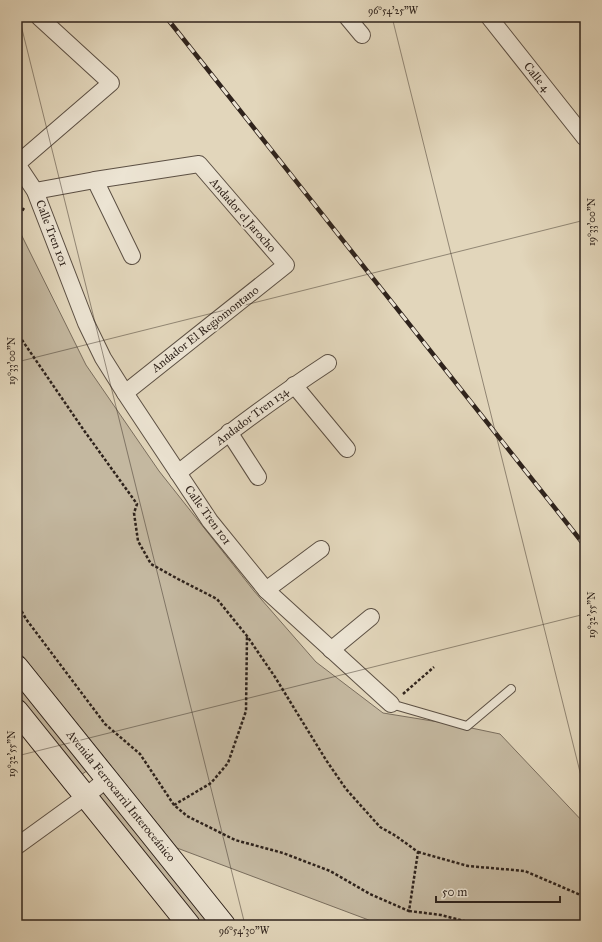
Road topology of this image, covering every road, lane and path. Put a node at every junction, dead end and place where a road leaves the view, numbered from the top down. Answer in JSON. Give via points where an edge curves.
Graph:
{"nodes":[{"id":1,"x":40,"y":17,"type":"edge"},
{"id":2,"x":347,"y":17,"type":"edge"},
{"id":3,"x":489,"y":17,"type":"edge"},
{"id":4,"x":362,"y":35,"type":"dead end"},
{"id":5,"x":585,"y":138,"type":"edge"},
{"id":6,"x":17,"y":164,"type":"edge"},
{"id":7,"x":95,"y":180,"type":"junction"},
{"id":8,"x":35,"y":191,"type":"junction"},
{"id":9,"x":132,"y":256,"type":"dead end"},
{"id":10,"x":286,"y":265,"type":"joint"},
{"id":11,"x":17,"y":331,"type":"edge"},
{"id":12,"x":328,"y":363,"type":"dead end"},
{"id":13,"x":294,"y":385,"type":"junction"},
{"id":14,"x":124,"y":393,"type":"junction"},
{"id":15,"x":229,"y":432,"type":"junction"},
{"id":16,"x":346,"y":449,"type":"dead end"},
{"id":17,"x":178,"y":473,"type":"junction"},
{"id":18,"x":258,"y":477,"type":"dead end"},
{"id":19,"x":321,"y":549,"type":"dead end"},
{"id":20,"x":266,"y":590,"type":"junction"},
{"id":21,"x":17,"y":603,"type":"edge"},
{"id":22,"x":371,"y":617,"type":"dead end"},
{"id":23,"x":247,"y":636,"type":"junction"},
{"id":24,"x":331,"y":650,"type":"junction"},
{"id":25,"x":17,"y":667,"type":"edge"},
{"id":26,"x":434,"y":667,"type":"dead end"},
{"id":27,"x":512,"y":689,"type":"dead end"},
{"id":28,"x":391,"y":704,"type":"junction"},
{"id":29,"x":17,"y":711,"type":"edge"},
{"id":30,"x":107,"y":779,"type":"junction"},
{"id":31,"x":86,"y":796,"type":"junction"},
{"id":32,"x":174,"y":805,"type":"junction"},
{"id":33,"x":17,"y":846,"type":"edge"},
{"id":34,"x":418,"y":852,"type":"junction"},
{"id":35,"x":585,"y":897,"type":"edge"},
{"id":36,"x":409,"y":911,"type":"junction"},
{"id":37,"x":189,"y":925,"type":"edge"},
{"id":38,"x":224,"y":925,"type":"edge"},
{"id":39,"x":480,"y":925,"type":"edge"}],
"edges":[{"from":1,"to":6,"type":"street","via":[[111,83]]},
{"from":2,"to":4,"type":"street"},
{"from":3,"to":5,"type":"street","name":"Calle 4"},
{"from":6,"to":8,"type":"street","name":"Calle Tren 101"},
{"from":7,"to":8,"type":"street"},
{"from":7,"to":9,"type":"street"},
{"from":7,"to":10,"type":"street","name":"Andador el Jarocho","via":[[199,164]]},
{"from":8,"to":14,"type":"street","name":"Calle Tren 101","via":[[86,323]]},
{"from":10,"to":14,"type":"street","name":"Andador El Regiomontano"},
{"from":11,"to":23,"type":"path","via":[[137,504],[134,513],[138,541],[151,564],[217,599]]},
{"from":12,"to":13,"type":"street","name":"Andador Tren 134"},
{"from":13,"to":15,"type":"street","name":"Andador Tren 134"},
{"from":13,"to":16,"type":"street"},
{"from":14,"to":17,"type":"street","name":"Calle Tren 101"},
{"from":15,"to":17,"type":"street","name":"Andador Tren 134"},
{"from":15,"to":18,"type":"street"},
{"from":17,"to":20,"type":"street","name":"Calle Tren 101","via":[[210,521]]},
{"from":19,"to":20,"type":"street"},
{"from":20,"to":24,"type":"street","name":"Calle Tren 101"},
{"from":21,"to":32,"type":"path","via":[[26,619],[105,724],[140,754]]},
{"from":22,"to":24,"type":"street"},
{"from":23,"to":32,"type":"path","via":[[246,711],[228,763],[211,783]]},
{"from":23,"to":34,"type":"path","via":[[346,789],[380,827]]},
{"from":24,"to":28,"type":"street","name":"Calle Tren 101"},
{"from":25,"to":30,"type":"main road","name":"Avenida Ferrocarril Interoceánico"},
{"from":26,"to":28,"type":"path"},
{"from":27,"to":28,"type":"lane","name":"Calle Tren 101","via":[[467,726]]},
{"from":29,"to":31,"type":"main road"},
{"from":30,"to":31,"type":"street"},
{"from":30,"to":38,"type":"main road","name":"Avenida Ferrocarril Interoceánico"},
{"from":31,"to":33,"type":"street"},
{"from":31,"to":37,"type":"main road"},
{"from":32,"to":36,"type":"path","via":[[187,816],[235,840],[283,853],[330,871],[370,894]]},
{"from":34,"to":35,"type":"path","via":[[468,866],[525,871]]},
{"from":34,"to":36,"type":"path"},
{"from":36,"to":39,"type":"path","via":[[440,915]]}]}
